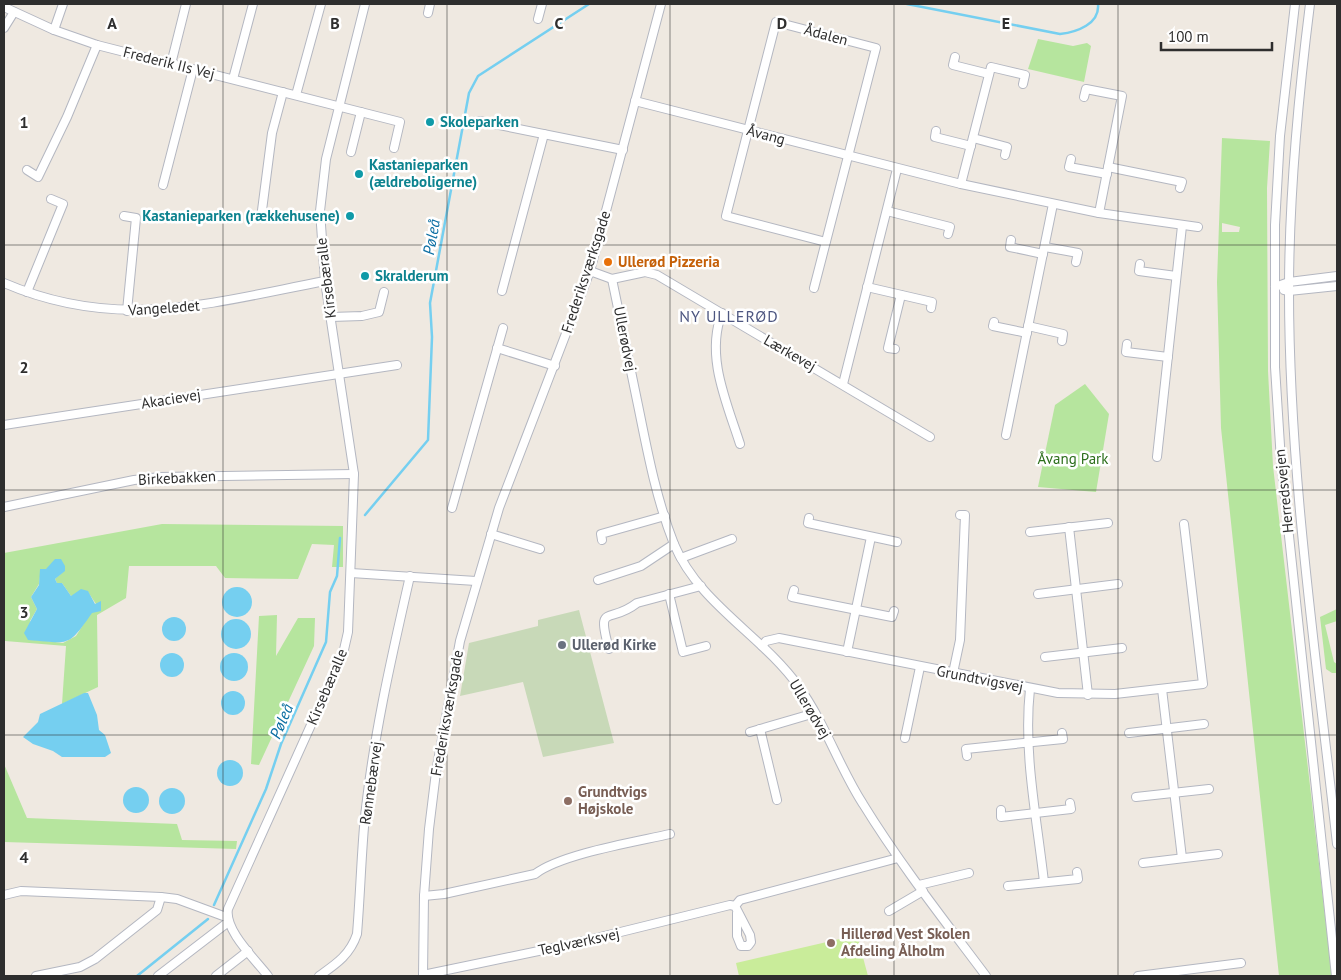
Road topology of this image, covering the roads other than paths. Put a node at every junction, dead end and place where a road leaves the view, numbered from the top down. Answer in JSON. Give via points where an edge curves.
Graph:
{"nodes":[{"id":1,"x":63,"y":4,"type":"edge"},
{"id":2,"x":186,"y":4,"type":"edge"},
{"id":3,"x":253,"y":4,"type":"edge"},
{"id":4,"x":321,"y":4,"type":"edge"},
{"id":5,"x":365,"y":4,"type":"edge"},
{"id":6,"x":430,"y":4,"type":"edge"},
{"id":7,"x":542,"y":4,"type":"edge"},
{"id":8,"x":661,"y":4,"type":"edge"},
{"id":9,"x":1295,"y":4,"type":"edge"},
{"id":10,"x":1310,"y":4,"type":"edge"},
{"id":11,"x":4,"y":7,"type":"edge"},
{"id":12,"x":14,"y":12,"type":"junction"},
{"id":13,"x":428,"y":13,"type":"dead end"},
{"id":14,"x":538,"y":19,"type":"dead end"},
{"id":15,"x":4,"y":28,"type":"edge"},
{"id":16,"x":54,"y":30,"type":"junction"},
{"id":17,"x":97,"y":45,"type":"junction"},
{"id":18,"x":955,"y":57,"type":"dead end"},
{"id":19,"x":171,"y":64,"type":"junction"},
{"id":20,"x":193,"y":69,"type":"junction"},
{"id":21,"x":989,"y":74,"type":"junction"},
{"id":22,"x":233,"y":79,"type":"junction"},
{"id":23,"x":1023,"y":84,"type":"dead end"},
{"id":24,"x":283,"y":92,"type":"junction"},
{"id":25,"x":296,"y":96,"type":"junction"},
{"id":26,"x":1084,"y":97,"type":"dead end"},
{"id":27,"x":635,"y":101,"type":"junction"},
{"id":28,"x":339,"y":106,"type":"junction"},
{"id":29,"x":361,"y":112,"type":"junction"},
{"id":30,"x":479,"y":121,"type":"dead end"},
{"id":31,"x":748,"y":130,"type":"junction"},
{"id":32,"x":936,"y":131,"type":"dead end"},
{"id":33,"x":544,"y":134,"type":"junction"},
{"id":34,"x":972,"y":142,"type":"junction"},
{"id":35,"x":394,"y":148,"type":"dead end"},
{"id":36,"x":623,"y":150,"type":"junction"},
{"id":37,"x":351,"y":152,"type":"dead end"},
{"id":38,"x":1005,"y":155,"type":"dead end"},
{"id":39,"x":848,"y":156,"type":"junction"},
{"id":40,"x":1071,"y":159,"type":"dead end"},
{"id":41,"x":897,"y":169,"type":"junction"},
{"id":42,"x":26,"y":170,"type":"dead end"},
{"id":43,"x":1107,"y":170,"type":"junction"},
{"id":44,"x":961,"y":184,"type":"junction"},
{"id":45,"x":163,"y":185,"type":"dead end"},
{"id":46,"x":1180,"y":188,"type":"dead end"},
{"id":47,"x":51,"y":199,"type":"dead end"},
{"id":48,"x":1053,"y":204,"type":"junction"},
{"id":49,"x":887,"y":211,"type":"junction"},
{"id":50,"x":1099,"y":213,"type":"junction"},
{"id":51,"x":124,"y":216,"type":"dead end"},
{"id":52,"x":261,"y":218,"type":"dead end"},
{"id":53,"x":1182,"y":226,"type":"junction"},
{"id":54,"x":1198,"y":227,"type":"dead end"},
{"id":55,"x":948,"y":234,"type":"dead end"},
{"id":56,"x":1012,"y":240,"type":"dead end"},
{"id":57,"x":826,"y":242,"type":"junction"},
{"id":58,"x":1044,"y":250,"type":"junction"},
{"id":59,"x":1076,"y":262,"type":"dead end"},
{"id":60,"x":1140,"y":264,"type":"dead end"},
{"id":61,"x":590,"y":271,"type":"junction"},
{"id":62,"x":1176,"y":276,"type":"junction"},
{"id":63,"x":1337,"y":276,"type":"edge"},
{"id":64,"x":612,"y":279,"type":"junction"},
{"id":65,"x":325,"y":281,"type":"junction"},
{"id":66,"x":1289,"y":282,"type":"junction"},
{"id":67,"x":4,"y":283,"type":"edge"},
{"id":68,"x":1337,"y":286,"type":"edge"},
{"id":69,"x":867,"y":287,"type":"junction"},
{"id":70,"x":1275,"y":287,"type":"junction"},
{"id":71,"x":814,"y":288,"type":"dead end"},
{"id":72,"x":502,"y":291,"type":"dead end"},
{"id":73,"x":1289,"y":291,"type":"junction"},
{"id":74,"x":27,"y":292,"type":"junction"},
{"id":75,"x":384,"y":292,"type":"dead end"},
{"id":76,"x":901,"y":295,"type":"junction"},
{"id":77,"x":931,"y":308,"type":"dead end"},
{"id":78,"x":128,"y":311,"type":"junction"},
{"id":79,"x":722,"y":313,"type":"junction"},
{"id":80,"x":331,"y":317,"type":"junction"},
{"id":81,"x":994,"y":322,"type":"dead end"},
{"id":82,"x":503,"y":328,"type":"dead end"},
{"id":83,"x":1027,"y":330,"type":"junction"},
{"id":84,"x":1062,"y":341,"type":"dead end"},
{"id":85,"x":1127,"y":344,"type":"dead end"},
{"id":86,"x":497,"y":348,"type":"junction"},
{"id":87,"x":895,"y":349,"type":"dead end"},
{"id":88,"x":1168,"y":357,"type":"junction"},
{"id":89,"x":397,"y":366,"type":"dead end"},
{"id":90,"x":554,"y":366,"type":"junction"},
{"id":91,"x":339,"y":374,"type":"junction"},
{"id":92,"x":843,"y":384,"type":"junction"},
{"id":93,"x":4,"y":425,"type":"edge"},
{"id":94,"x":1006,"y":435,"type":"dead end"},
{"id":95,"x":930,"y":437,"type":"dead end"},
{"id":96,"x":740,"y":444,"type":"dead end"},
{"id":97,"x":1157,"y":456,"type":"dead end"},
{"id":98,"x":354,"y":474,"type":"junction"},
{"id":99,"x":4,"y":507,"type":"edge"},
{"id":100,"x":452,"y":508,"type":"dead end"},
{"id":101,"x":960,"y":515,"type":"dead end"},
{"id":102,"x":665,"y":516,"type":"junction"},
{"id":103,"x":809,"y":518,"type":"dead end"},
{"id":104,"x":1108,"y":523,"type":"dead end"},
{"id":105,"x":1184,"y":524,"type":"dead end"},
{"id":106,"x":1069,"y":527,"type":"junction"},
{"id":107,"x":1030,"y":532,"type":"dead end"},
{"id":108,"x":491,"y":534,"type":"junction"},
{"id":109,"x":871,"y":536,"type":"junction"},
{"id":110,"x":732,"y":539,"type":"dead end"},
{"id":111,"x":602,"y":540,"type":"dead end"},
{"id":112,"x":897,"y":542,"type":"dead end"},
{"id":113,"x":674,"y":544,"type":"junction"},
{"id":114,"x":540,"y":549,"type":"dead end"},
{"id":115,"x":681,"y":558,"type":"junction"},
{"id":116,"x":351,"y":572,"type":"junction"},
{"id":117,"x":410,"y":576,"type":"junction"},
{"id":118,"x":598,"y":580,"type":"dead end"},
{"id":119,"x":476,"y":581,"type":"junction"},
{"id":120,"x":1118,"y":584,"type":"dead end"},
{"id":121,"x":701,"y":586,"type":"junction"},
{"id":122,"x":794,"y":590,"type":"dead end"},
{"id":123,"x":1076,"y":590,"type":"junction"},
{"id":124,"x":669,"y":594,"type":"junction"},
{"id":125,"x":1038,"y":594,"type":"dead end"},
{"id":126,"x":856,"y":610,"type":"junction"},
{"id":127,"x":894,"y":610,"type":"dead end"},
{"id":128,"x":706,"y":646,"type":"dead end"},
{"id":129,"x":762,"y":646,"type":"junction"},
{"id":130,"x":1122,"y":648,"type":"dead end"},
{"id":131,"x":609,"y":649,"type":"dead end"},
{"id":132,"x":847,"y":652,"type":"junction"},
{"id":133,"x":1084,"y":652,"type":"junction"},
{"id":134,"x":1044,"y":656,"type":"dead end"},
{"id":135,"x":920,"y":667,"type":"junction"},
{"id":136,"x":953,"y":673,"type":"junction"},
{"id":137,"x":1030,"y":689,"type":"junction"},
{"id":138,"x":1162,"y":689,"type":"junction"},
{"id":139,"x":1088,"y":695,"type":"junction"},
{"id":140,"x":815,"y":713,"type":"junction"},
{"id":141,"x":1204,"y":724,"type":"dead end"},
{"id":142,"x":1167,"y":729,"type":"junction"},
{"id":143,"x":760,"y":730,"type":"junction"},
{"id":144,"x":750,"y":732,"type":"dead end"},
{"id":145,"x":1062,"y":733,"type":"dead end"},
{"id":146,"x":1128,"y":733,"type":"dead end"},
{"id":147,"x":905,"y":738,"type":"dead end"},
{"id":148,"x":1028,"y":742,"type":"junction"},
{"id":149,"x":967,"y":756,"type":"dead end"},
{"id":150,"x":1209,"y":788,"type":"dead end"},
{"id":151,"x":1174,"y":792,"type":"junction"},
{"id":152,"x":1136,"y":797,"type":"dead end"},
{"id":153,"x":777,"y":800,"type":"dead end"},
{"id":154,"x":1070,"y":803,"type":"dead end"},
{"id":155,"x":1001,"y":810,"type":"dead end"},
{"id":156,"x":1036,"y":813,"type":"junction"},
{"id":157,"x":670,"y":834,"type":"dead end"},
{"id":158,"x":1337,"y":844,"type":"edge"},
{"id":159,"x":1218,"y":854,"type":"dead end"},
{"id":160,"x":898,"y":858,"type":"junction"},
{"id":161,"x":1182,"y":858,"type":"junction"},
{"id":162,"x":1143,"y":863,"type":"dead end"},
{"id":163,"x":1077,"y":872,"type":"dead end"},
{"id":164,"x":969,"y":873,"type":"dead end"},
{"id":165,"x":1044,"y":882,"type":"junction"},
{"id":166,"x":1008,"y":886,"type":"dead end"},
{"id":167,"x":921,"y":888,"type":"junction"},
{"id":168,"x":4,"y":895,"type":"edge"},
{"id":169,"x":424,"y":896,"type":"junction"},
{"id":170,"x":161,"y":897,"type":"junction"},
{"id":171,"x":889,"y":911,"type":"dead end"},
{"id":172,"x":227,"y":920,"type":"junction"},
{"id":173,"x":248,"y":951,"type":"junction"},
{"id":174,"x":1241,"y":963,"type":"dead end"},
{"id":175,"x":266,"y":973,"type":"edge"},
{"id":176,"x":36,"y":976,"type":"edge"},
{"id":177,"x":158,"y":976,"type":"edge"},
{"id":178,"x":216,"y":976,"type":"edge"},
{"id":179,"x":257,"y":976,"type":"edge"},
{"id":180,"x":319,"y":976,"type":"edge"},
{"id":181,"x":423,"y":976,"type":"edge"},
{"id":182,"x":986,"y":976,"type":"edge"},
{"id":183,"x":1138,"y":976,"type":"edge"},
{"id":184,"x":1336,"y":976,"type":"edge"}],
"edges":[{"from":1,"to":16,"type":"street"},
{"from":2,"to":19,"type":"street"},
{"from":3,"to":22,"type":"street"},
{"from":4,"to":25,"type":"street"},
{"from":5,"to":28,"type":"street","name":"Kirsebæralle"},
{"from":6,"to":13,"type":"street"},
{"from":7,"to":14,"type":"street"},
{"from":8,"to":27,"type":"street","name":"Frederiksværksgade"},
{"from":9,"to":70,"type":"street","name":"Herredsvejen","via":[[1280,136]]},
{"from":10,"to":66,"type":"street","name":"Herredsvejen","via":[[1294,158]]},
{"from":11,"to":12,"type":"street","name":"Frederik IIs Vej"},
{"from":12,"to":15,"type":"street"},
{"from":12,"to":16,"type":"street","name":"Frederik IIs Vej"},
{"from":16,"to":17,"type":"street","name":"Frederik IIs Vej"},
{"from":17,"to":19,"type":"street","name":"Frederik IIs Vej"},
{"from":17,"to":42,"type":"street","via":[[68,117],[38,177]]},
{"from":18,"to":21,"type":"street","via":[[953,65]]},
{"from":19,"to":20,"type":"street","name":"Frederik IIs Vej"},
{"from":20,"to":22,"type":"street","name":"Frederik IIs Vej"},
{"from":20,"to":45,"type":"street"},
{"from":21,"to":23,"type":"street","via":[[991,67],[1025,75]]},
{"from":21,"to":34,"type":"street"},
{"from":22,"to":24,"type":"street","name":"Frederik IIs Vej"},
{"from":24,"to":25,"type":"street","name":"Frederik IIs Vej"},
{"from":24,"to":52,"type":"street","via":[[270,150]]},
{"from":25,"to":28,"type":"street","name":"Frederik IIs Vej"},
{"from":26,"to":43,"type":"street","via":[[1086,89],[1122,96]]},
{"from":27,"to":31,"type":"street","name":"Åvang"},
{"from":27,"to":36,"type":"street","name":"Frederiksværksgade"},
{"from":28,"to":29,"type":"street","name":"Frederik IIs Vej"},
{"from":28,"to":65,"type":"street","name":"Kirsebæralle","via":[[326,159],[320,211]]},
{"from":29,"to":35,"type":"street","name":"Frederik IIs Vej","via":[[400,122]]},
{"from":29,"to":37,"type":"street"},
{"from":30,"to":33,"type":"street"},
{"from":31,"to":39,"type":"street","name":"Åvang"},
{"from":31,"to":39,"type":"street","name":"Ådalen","via":[[776,22],[876,48]]},
{"from":31,"to":57,"type":"street","via":[[726,216]]},
{"from":32,"to":34,"type":"street","via":[[934,137]]},
{"from":33,"to":36,"type":"street"},
{"from":33,"to":72,"type":"street"},
{"from":34,"to":38,"type":"street","via":[[1007,147]]},
{"from":34,"to":44,"type":"street"},
{"from":36,"to":61,"type":"street","name":"Frederiksværksgade"},
{"from":39,"to":41,"type":"street","name":"Åvang"},
{"from":39,"to":57,"type":"street"},
{"from":40,"to":43,"type":"street","via":[[1070,167]]},
{"from":41,"to":44,"type":"street","name":"Åvang"},
{"from":41,"to":49,"type":"street"},
{"from":43,"to":46,"type":"street","via":[[1182,182]]},
{"from":43,"to":50,"type":"street"},
{"from":44,"to":48,"type":"street","name":"Åvang"},
{"from":47,"to":74,"type":"street","via":[[63,204]]},
{"from":48,"to":50,"type":"street","name":"Åvang"},
{"from":48,"to":58,"type":"street"},
{"from":49,"to":55,"type":"street","via":[[950,227]]},
{"from":49,"to":69,"type":"street"},
{"from":50,"to":53,"type":"street","name":"Åvang"},
{"from":51,"to":78,"type":"street","via":[[136,218]]},
{"from":53,"to":54,"type":"street","name":"Åvang"},
{"from":53,"to":62,"type":"street"},
{"from":56,"to":58,"type":"street","via":[[1010,247]]},
{"from":57,"to":71,"type":"street"},
{"from":58,"to":59,"type":"street","via":[[1078,253]]},
{"from":58,"to":83,"type":"street"},
{"from":60,"to":62,"type":"street","via":[[1139,271]]},
{"from":61,"to":64,"type":"street"},
{"from":61,"to":90,"type":"street","name":"Frederiksværksgade"},
{"from":62,"to":88,"type":"street"},
{"from":63,"to":66,"type":"street"},
{"from":64,"to":79,"type":"street","name":"Lærkevej","via":[[645,272],[657,275]]},
{"from":64,"to":102,"type":"street","name":"Ullerødvej","via":[[649,460]]},
{"from":65,"to":78,"type":"street","name":"Vangeledet","via":[[193,308]]},
{"from":65,"to":80,"type":"street","name":"Kirsebæralle"},
{"from":66,"to":70,"type":"street"},
{"from":66,"to":73,"type":"street","name":"Herredsvejen"},
{"from":67,"to":74,"type":"street","name":"Vangeledet"},
{"from":68,"to":73,"type":"street"},
{"from":69,"to":76,"type":"street"},
{"from":69,"to":92,"type":"street"},
{"from":70,"to":73,"type":"street"},
{"from":70,"to":184,"type":"street","name":"Herredsvejen","via":[[1275,367],[1281,461]]},
{"from":73,"to":158,"type":"street","name":"Herredsvejen","via":[[1299,492]]},
{"from":74,"to":78,"type":"street","name":"Vangeledet","via":[[76,305]]},
{"from":75,"to":80,"type":"street","via":[[379,312]]},
{"from":76,"to":77,"type":"street","via":[[932,302]]},
{"from":76,"to":87,"type":"street","via":[[888,348]]},
{"from":79,"to":92,"type":"street","name":"Lærkevej"},
{"from":79,"to":96,"type":"street","via":[[717,329],[716,367]]},
{"from":80,"to":91,"type":"street","name":"Kirsebæralle"},
{"from":81,"to":83,"type":"street","via":[[994,326]]},
{"from":82,"to":86,"type":"street"},
{"from":83,"to":84,"type":"street","via":[[1063,334]]},
{"from":83,"to":94,"type":"street"},
{"from":85,"to":88,"type":"street","via":[[1126,352]]},
{"from":86,"to":90,"type":"street"},
{"from":86,"to":100,"type":"street"},
{"from":88,"to":97,"type":"street"},
{"from":89,"to":91,"type":"street"},
{"from":90,"to":108,"type":"street","name":"Frederiksværksgade"},
{"from":91,"to":93,"type":"street","name":"Akacievej"},
{"from":91,"to":98,"type":"street","name":"Kirsebæralle"},
{"from":92,"to":95,"type":"street","name":"Lærkevej"},
{"from":98,"to":99,"type":"street","name":"Birkebakken","via":[[160,477]]},
{"from":98,"to":116,"type":"street","name":"Kirsebæralle"},
{"from":101,"to":136,"type":"street","via":[[964,515],[960,640]]},
{"from":102,"to":111,"type":"street","via":[[600,534]]},
{"from":102,"to":113,"type":"street","name":"Ullerødvej"},
{"from":103,"to":109,"type":"street","via":[[808,523]]},
{"from":104,"to":106,"type":"street"},
{"from":105,"to":138,"type":"street","name":"Grundtvigsvej","via":[[1203,684]]},
{"from":106,"to":107,"type":"street"},
{"from":106,"to":123,"type":"street"},
{"from":108,"to":114,"type":"street"},
{"from":108,"to":119,"type":"street","name":"Frederiksværksgade"},
{"from":109,"to":112,"type":"street"},
{"from":109,"to":126,"type":"street"},
{"from":110,"to":115,"type":"street"},
{"from":113,"to":115,"type":"street","name":"Ullerødvej"},
{"from":113,"to":118,"type":"street","via":[[641,566]]},
{"from":115,"to":121,"type":"street","name":"Ullerødvej"},
{"from":116,"to":117,"type":"street"},
{"from":116,"to":172,"type":"street","name":"Kirsebæralle","via":[[348,632],[343,654],[228,909]]},
{"from":117,"to":119,"type":"street"},
{"from":117,"to":180,"type":"street","name":"Rønnebærvej","via":[[372,763],[357,934],[346,956]]},
{"from":119,"to":169,"type":"street","name":"Frederiksværksgade","via":[[451,686],[436,772]]},
{"from":120,"to":123,"type":"street"},
{"from":121,"to":124,"type":"street"},
{"from":121,"to":129,"type":"street","name":"Ullerødvej"},
{"from":122,"to":126,"type":"street","via":[[792,597]]},
{"from":123,"to":125,"type":"street"},
{"from":123,"to":133,"type":"street"},
{"from":124,"to":128,"type":"street","via":[[683,652]]},
{"from":124,"to":131,"type":"street","via":[[637,603],[604,619],[602,625]]},
{"from":126,"to":127,"type":"street","via":[[892,617]]},
{"from":126,"to":132,"type":"street"},
{"from":129,"to":132,"type":"street","name":"Grundtvigsvej","via":[[766,641],[779,638]]},
{"from":129,"to":140,"type":"street","name":"Ullerødvej","via":[[795,681]]},
{"from":130,"to":133,"type":"street"},
{"from":132,"to":135,"type":"street","name":"Grundtvigsvej"},
{"from":133,"to":134,"type":"street"},
{"from":133,"to":139,"type":"street"},
{"from":135,"to":136,"type":"street","name":"Grundtvigsvej"},
{"from":135,"to":147,"type":"street"},
{"from":136,"to":137,"type":"street","name":"Grundtvigsvej"},
{"from":137,"to":139,"type":"street","name":"Grundtvigsvej"},
{"from":137,"to":148,"type":"street"},
{"from":138,"to":139,"type":"street","name":"Grundtvigsvej"},
{"from":138,"to":142,"type":"street"},
{"from":140,"to":143,"type":"street"},
{"from":140,"to":160,"type":"street","name":"Ullerødvej","via":[[862,803]]},
{"from":141,"to":142,"type":"street"},
{"from":142,"to":146,"type":"street"},
{"from":142,"to":151,"type":"street"},
{"from":143,"to":144,"type":"street"},
{"from":143,"to":153,"type":"street"},
{"from":145,"to":148,"type":"street","via":[[1063,739]]},
{"from":148,"to":149,"type":"street","via":[[966,749]]},
{"from":148,"to":156,"type":"street"},
{"from":150,"to":151,"type":"street"},
{"from":151,"to":152,"type":"street"},
{"from":151,"to":161,"type":"street"},
{"from":154,"to":156,"type":"street","via":[[1071,809]]},
{"from":155,"to":156,"type":"street","via":[[1001,816]]},
{"from":156,"to":165,"type":"street"},
{"from":157,"to":169,"type":"street","via":[[546,866],[535,874]]},
{"from":159,"to":161,"type":"street"},
{"from":160,"to":167,"type":"street","name":"Ullerødvej"},
{"from":160,"to":181,"type":"street","name":"Teglværksvej","via":[[740,900],[736,910],[730,905]]},
{"from":161,"to":162,"type":"street"},
{"from":163,"to":165,"type":"street","via":[[1078,878]]},
{"from":164,"to":167,"type":"street"},
{"from":165,"to":166,"type":"street"},
{"from":167,"to":171,"type":"street"},
{"from":167,"to":182,"type":"street","name":"Ullerødvej"},
{"from":168,"to":170,"type":"street","via":[[20,891]]},
{"from":169,"to":181,"type":"street","name":"Frederiksværksgade"},
{"from":170,"to":172,"type":"street"},
{"from":170,"to":176,"type":"street","via":[[157,910],[95,959],[80,967]]},
{"from":172,"to":173,"type":"street"},
{"from":172,"to":177,"type":"street"},
{"from":173,"to":175,"type":"street"},
{"from":173,"to":178,"type":"street"},
{"from":174,"to":183,"type":"street"},
{"from":175,"to":179,"type":"street"}]}
